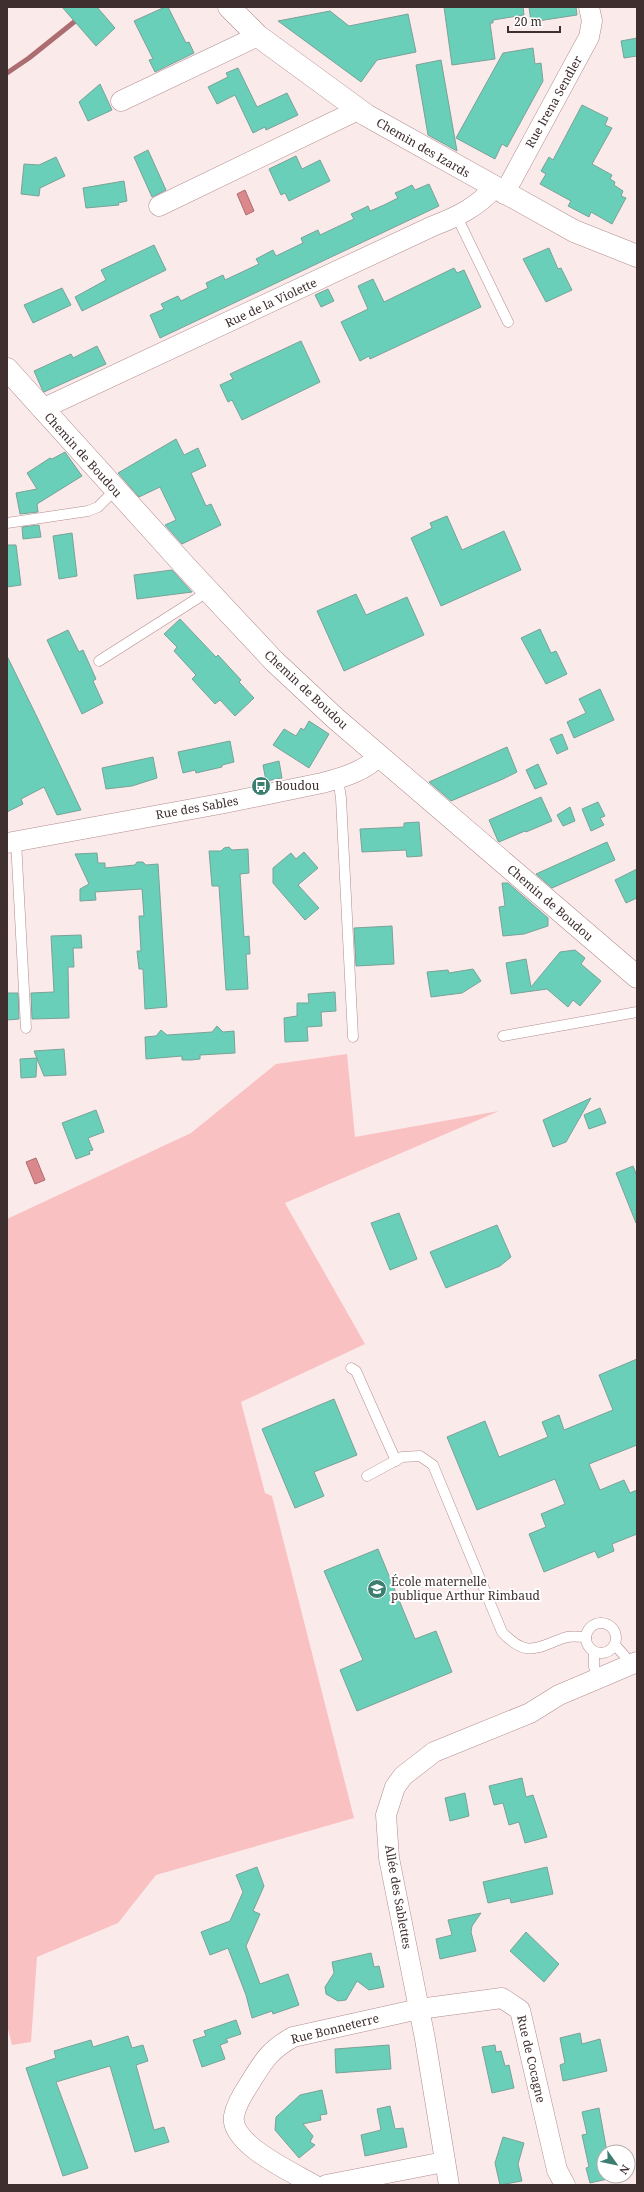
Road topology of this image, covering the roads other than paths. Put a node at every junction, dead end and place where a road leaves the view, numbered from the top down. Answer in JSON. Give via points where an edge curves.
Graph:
{"nodes":[{"id":1,"x":230,"y":7,"type":"edge"},
{"id":2,"x":589,"y":7,"type":"edge"},
{"id":3,"x":258,"y":36,"type":"junction"},
{"id":4,"x":121,"y":101,"type":"dead end"},
{"id":5,"x":358,"y":110,"type":"junction"},
{"id":6,"x":499,"y":191,"type":"junction"},
{"id":7,"x":159,"y":206,"type":"dead end"},
{"id":8,"x":457,"y":217,"type":"junction"},
{"id":9,"x":637,"y":256,"type":"edge"},
{"id":10,"x":508,"y":322,"type":"dead end"},
{"id":11,"x":7,"y":369,"type":"edge"},
{"id":12,"x":42,"y":409,"type":"junction"},
{"id":13,"x":115,"y":490,"type":"junction"},
{"id":14,"x":7,"y":522,"type":"edge"},
{"id":15,"x":206,"y":590,"type":"junction"},
{"id":16,"x":99,"y":661,"type":"dead end"},
{"id":17,"x":380,"y":755,"type":"junction"},
{"id":18,"x":338,"y":779,"type":"junction"},
{"id":19,"x":11,"y":842,"type":"edge"},
{"id":20,"x":637,"y":977,"type":"edge"},
{"id":21,"x":637,"y":1012,"type":"edge"},
{"id":22,"x":26,"y":1028,"type":"dead end"},
{"id":23,"x":503,"y":1036,"type":"dead end"},
{"id":24,"x":353,"y":1037,"type":"dead end"},
{"id":25,"x":351,"y":1368,"type":"dead end"},
{"id":26,"x":396,"y":1461,"type":"junction"},
{"id":27,"x":367,"y":1476,"type":"dead end"},
{"id":28,"x":586,"y":1637,"type":"junction"},
{"id":29,"x":615,"y":1645,"type":"junction"},
{"id":30,"x":594,"y":1652,"type":"junction"},
{"id":31,"x":634,"y":1662,"type":"edge"},
{"id":32,"x":599,"y":1678,"type":"junction"},
{"id":33,"x":419,"y":2009,"type":"junction"},
{"id":34,"x":444,"y":2162,"type":"junction"},
{"id":35,"x":314,"y":2185,"type":"edge"},
{"id":36,"x":326,"y":2185,"type":"edge"},
{"id":37,"x":449,"y":2185,"type":"edge"},
{"id":38,"x":565,"y":2185,"type":"edge"}],
"edges":[{"from":1,"to":3,"type":"street","name":"Chemin des Izards"},
{"from":2,"to":6,"type":"street","name":"Rue Irena Sendler","via":[[592,21],[589,37]]},
{"from":3,"to":4,"type":"street"},
{"from":3,"to":5,"type":"street","name":"Chemin des Izards"},
{"from":5,"to":6,"type":"street","name":"Chemin des Izards"},
{"from":5,"to":7,"type":"street"},
{"from":6,"to":8,"type":"street","name":"Rue de la Violette"},
{"from":6,"to":9,"type":"street","name":"Chemin des Izards","via":[[574,231]]},
{"from":8,"to":10,"type":"lane"},
{"from":8,"to":12,"type":"street","name":"Rue de la Violette"},
{"from":11,"to":12,"type":"street","name":"Chemin de Boudou"},
{"from":12,"to":13,"type":"street","name":"Chemin de Boudou"},
{"from":13,"to":14,"type":"lane","via":[[98,507],[88,511]]},
{"from":13,"to":15,"type":"street","name":"Chemin de Boudou"},
{"from":15,"to":16,"type":"lane","via":[[198,598]]},
{"from":15,"to":17,"type":"street","name":"Chemin de Boudou","via":[[274,661],[335,718]]},
{"from":17,"to":18,"type":"street","name":"Rue des Sables","via":[[374,762]]},
{"from":17,"to":20,"type":"street","name":"Chemin de Boudou"},
{"from":18,"to":19,"type":"street","name":"Rue des Sables","via":[[225,803]]},
{"from":18,"to":24,"type":"lane"},
{"from":19,"to":22,"type":"lane"},
{"from":21,"to":23,"type":"lane"},
{"from":25,"to":26,"type":"lane","via":[[356,1371]]},
{"from":26,"to":27,"type":"lane"},
{"from":26,"to":28,"type":"lane","via":[[402,1457],[420,1456],[433,1466],[502,1632],[511,1642],[523,1648],[538,1649],[569,1637]]},
{"from":28,"to":29,"type":"lane","via":[[591,1626],[596,1623],[608,1624],[616,1633]]},
{"from":28,"to":30,"type":"lane","via":[[586,1643]]},
{"from":29,"to":30,"type":"lane","via":[[606,1653]]},
{"from":29,"to":31,"type":"lane"},
{"from":30,"to":32,"type":"lane","via":[[594,1667]]},
{"from":31,"to":32,"type":"street","name":"Allée des Sablettes"},
{"from":32,"to":33,"type":"street","name":"Allée des Sablettes","via":[[559,1695],[530,1712],[434,1752],[403,1776],[394,1787],[386,1815],[389,1858]]},
{"from":33,"to":34,"type":"street","name":"Allée des Sablettes"},
{"from":33,"to":35,"type":"street","name":"Rue Bonneterre","via":[[293,2037],[267,2055],[238,2103],[233,2117],[236,2130],[242,2138],[253,2149]]},
{"from":33,"to":38,"type":"street","name":"Rue de Cocagne","via":[[502,1998],[520,2010],[557,2170]]},
{"from":34,"to":36,"type":"street"},
{"from":34,"to":37,"type":"street","name":"Allée des Sablettes"}]}
